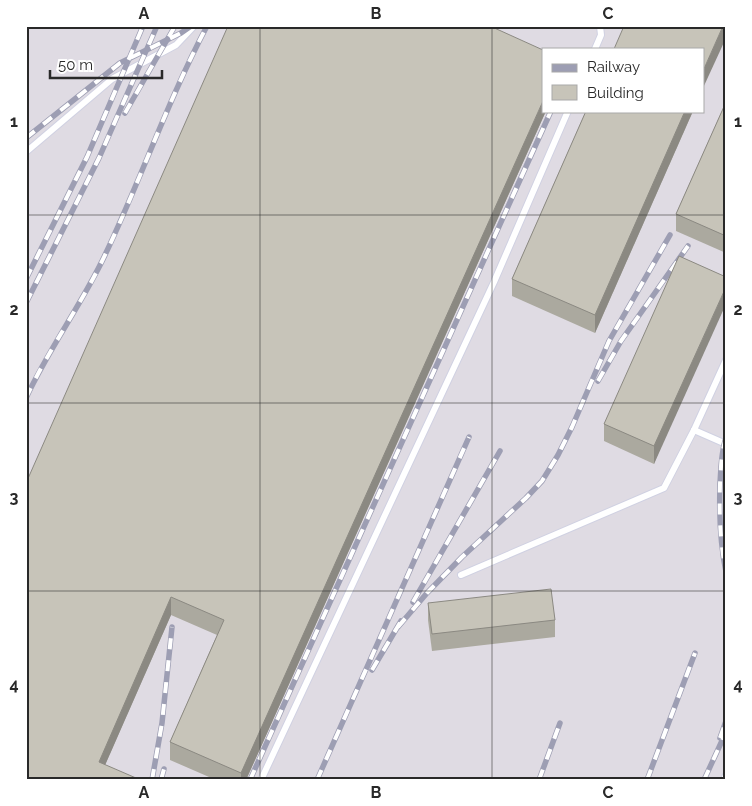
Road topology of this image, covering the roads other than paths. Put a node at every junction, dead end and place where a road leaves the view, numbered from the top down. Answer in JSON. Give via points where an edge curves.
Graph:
{"nodes":[{"id":1,"x":194,"y":26,"type":"edge"},
{"id":2,"x":600,"y":26,"type":"edge"},
{"id":3,"x":595,"y":48,"type":"edge"},
{"id":4,"x":568,"y":112,"type":"edge"},
{"id":5,"x":26,"y":152,"type":"edge"},
{"id":6,"x":726,"y":360,"type":"edge"},
{"id":7,"x":694,"y":430,"type":"junction"},
{"id":8,"x":726,"y":444,"type":"edge"},
{"id":9,"x":461,"y":575,"type":"dead end"},
{"id":10,"x":726,"y":775,"type":"edge"},
{"id":11,"x":261,"y":780,"type":"edge"},
{"id":12,"x":724,"y":780,"type":"edge"}],
"edges":[{"from":1,"to":5,"type":"lane","via":[[176,45],[112,79]]},
{"from":2,"to":3,"type":"lane","via":[[601,34]]},
{"from":4,"to":11,"type":"lane","via":[[494,282]]},
{"from":6,"to":7,"type":"lane"},
{"from":7,"to":8,"type":"lane"},
{"from":7,"to":9,"type":"lane","via":[[664,488]]},
{"from":10,"to":12,"type":"lane"}]}
